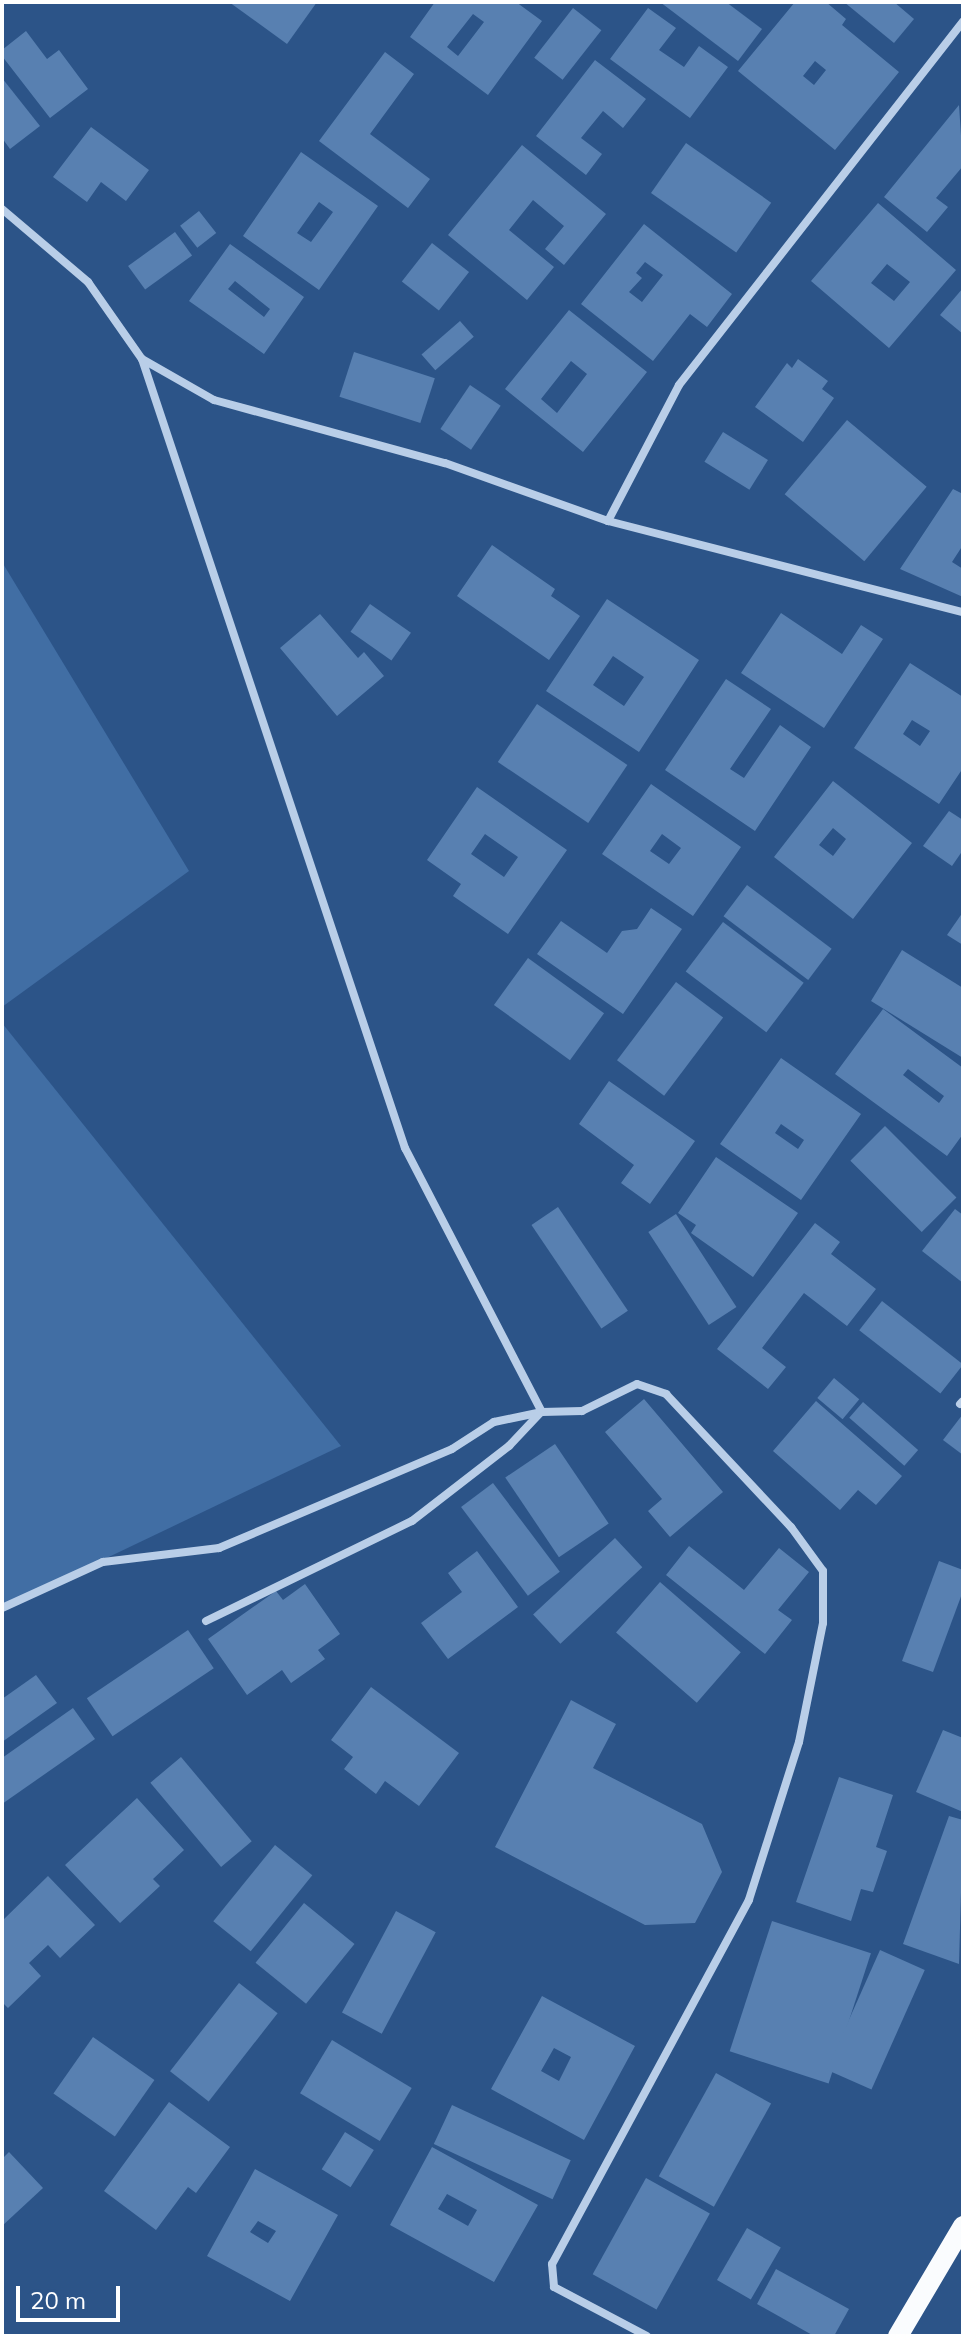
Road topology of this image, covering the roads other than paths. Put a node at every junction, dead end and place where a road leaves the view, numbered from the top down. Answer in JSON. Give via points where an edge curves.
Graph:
{"nodes":[{"id":1,"x":963,"y":21,"type":"edge"},
{"id":2,"x":2,"y":209,"type":"edge"},
{"id":3,"x":142,"y":359,"type":"junction"},
{"id":4,"x":608,"y":521,"type":"junction"},
{"id":5,"x":963,"y":612,"type":"edge"},
{"id":6,"x":542,"y":1412,"type":"junction"},
{"id":7,"x":2,"y":1608,"type":"edge"},
{"id":8,"x":206,"y":1621,"type":"dead end"},
{"id":9,"x":963,"y":2226,"type":"edge"},
{"id":10,"x":647,"y":2336,"type":"edge"},
{"id":11,"x":898,"y":2336,"type":"edge"}],
"edges":[{"from":1,"to":4,"type":"street","via":[[679,385]]},
{"from":2,"to":3,"type":"street","via":[[88,282]]},
{"from":3,"to":4,"type":"street","via":[[214,400],[445,463]]},
{"from":3,"to":6,"type":"street","via":[[405,1148]]},
{"from":4,"to":5,"type":"street"},
{"from":6,"to":7,"type":"street","via":[[494,1422],[452,1449],[219,1548],[103,1562]]},
{"from":6,"to":8,"type":"street","via":[[509,1446],[412,1521]]},
{"from":6,"to":10,"type":"street","via":[[582,1411],[637,1384],[666,1394],[791,1527],[823,1571],[823,1623],[799,1742],[749,1900],[552,2264],[554,2287]]},
{"from":9,"to":11,"type":"main road"}]}
